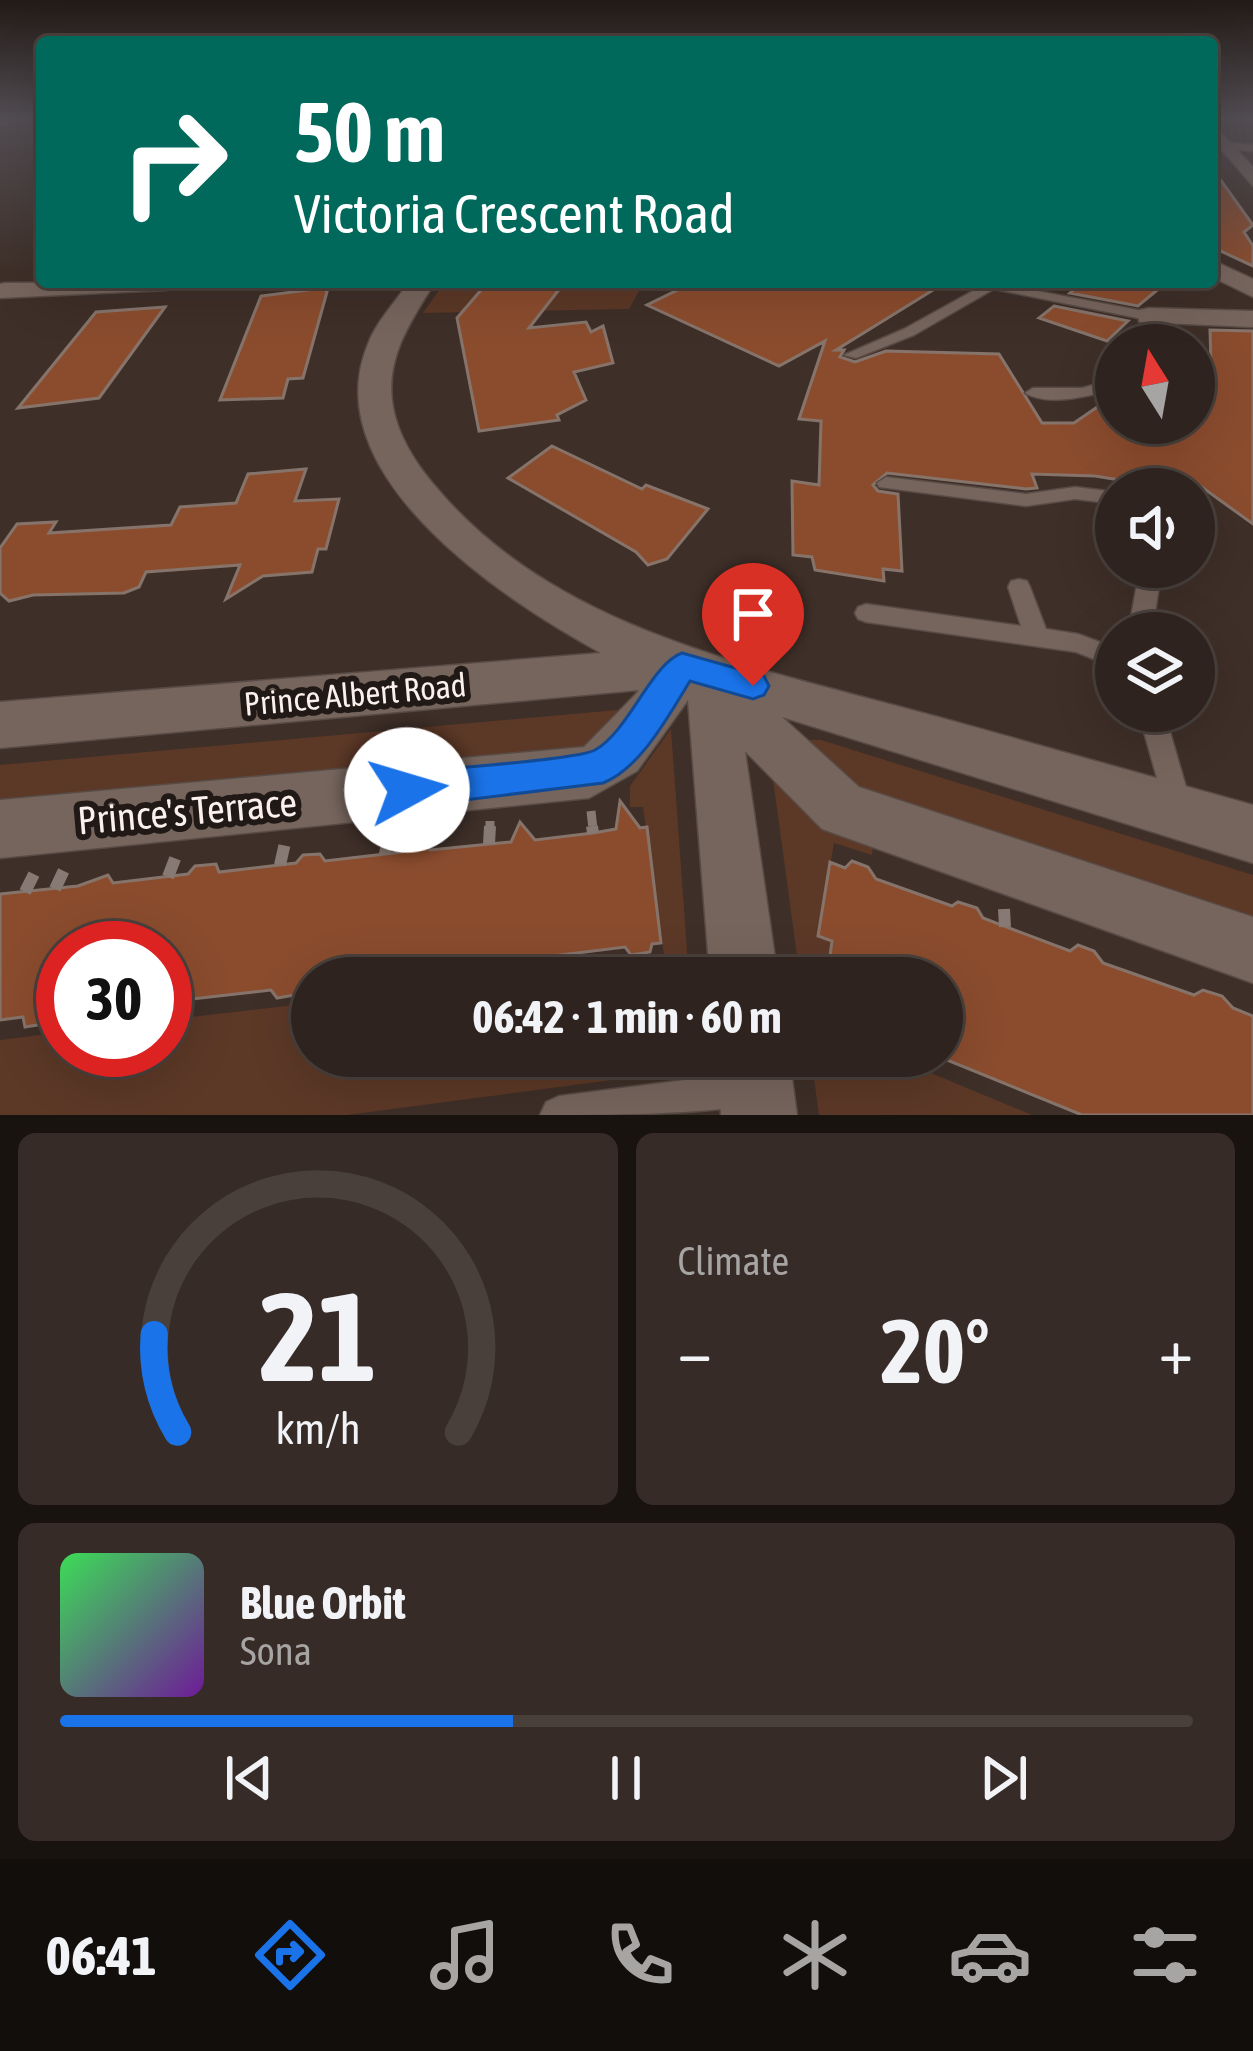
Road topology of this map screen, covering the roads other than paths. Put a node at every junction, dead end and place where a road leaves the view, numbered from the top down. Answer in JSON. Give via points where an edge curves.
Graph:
{"nodes":[{"id":1,"x":36,"y":264,"type":"edge"},
{"id":2,"x":1218,"y":269,"type":"edge"},
{"id":3,"x":77,"y":288,"type":"edge"},
{"id":4,"x":418,"y":288,"type":"edge"},
{"id":5,"x":987,"y":288,"type":"edge"},
{"id":6,"x":1003,"y":288,"type":"edge"},
{"id":7,"x":1253,"y":289,"type":"edge"},
{"id":8,"x":3,"y":293,"type":"edge"},
{"id":9,"x":1253,"y":319,"type":"edge"},
{"id":10,"x":1130,"y":324,"type":"edge"},
{"id":11,"x":1207,"y":324,"type":"edge"},
{"id":12,"x":850,"y":355,"type":"dead end"},
{"id":13,"x":1095,"y":390,"type":"edge"},
{"id":14,"x":1033,"y":393,"type":"dead end"},
{"id":15,"x":886,"y":483,"type":"dead end"},
{"id":16,"x":1095,"y":496,"type":"edge"},
{"id":17,"x":1019,"y":586,"type":"dead end"},
{"id":18,"x":866,"y":613,"type":"dead end"},
{"id":19,"x":1037,"y":637,"type":"junction"},
{"id":20,"x":1095,"y":650,"type":"edge"},
{"id":21,"x":696,"y":669,"type":"junction"},
{"id":22,"x":0,"y":725,"type":"edge"},
{"id":23,"x":1157,"y":732,"type":"edge"},
{"id":24,"x":1179,"y":812,"type":"junction"},
{"id":25,"x":0,"y":829,"type":"edge"},
{"id":26,"x":1253,"y":833,"type":"edge"},
{"id":27,"x":1253,"y":950,"type":"edge"},
{"id":28,"x":741,"y":957,"type":"edge"},
{"id":29,"x":756,"y":1087,"type":"edge"},
{"id":30,"x":559,"y":1115,"type":"edge"}],
"edges":[{"from":1,"to":8,"type":"street"},
{"from":2,"to":7,"type":"street"},
{"from":3,"to":8,"type":"street"},
{"from":4,"to":21,"type":"street","via":[[385,337],[378,380],[384,427],[413,488],[513,584],[610,639]]},
{"from":5,"to":12,"type":"lane"},
{"from":6,"to":10,"type":"lane"},
{"from":9,"to":11,"type":"street"},
{"from":13,"to":14,"type":"lane"},
{"from":15,"to":16,"type":"lane","via":[[1026,500]]},
{"from":17,"to":19,"type":"lane"},
{"from":18,"to":19,"type":"lane"},
{"from":19,"to":20,"type":"lane"},
{"from":21,"to":22,"type":"street","name":"Prince Albert Road"},
{"from":21,"to":24,"type":"street"},
{"from":21,"to":25,"type":"street","name":"Prince's Terrace","via":[[589,772]]},
{"from":21,"to":27,"type":"street","via":[[842,808]]},
{"from":21,"to":28,"type":"street"},
{"from":23,"to":24,"type":"lane"},
{"from":24,"to":26,"type":"street"},
{"from":29,"to":30,"type":"lane"}]}
